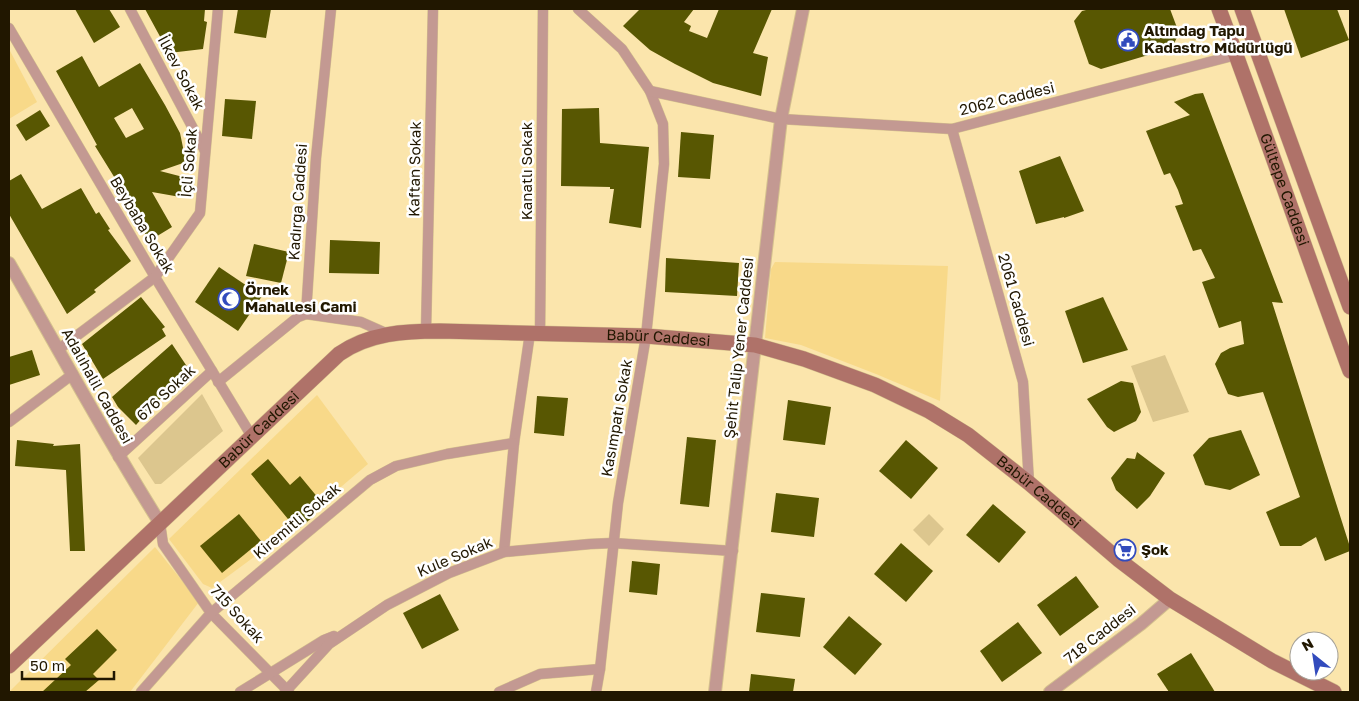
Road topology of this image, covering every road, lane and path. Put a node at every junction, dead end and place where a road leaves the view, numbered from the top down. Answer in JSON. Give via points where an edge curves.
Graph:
{"nodes":[{"id":1,"x":130,"y":9,"type":"edge"},
{"id":2,"x":218,"y":9,"type":"edge"},
{"id":3,"x":331,"y":9,"type":"edge"},
{"id":4,"x":433,"y":9,"type":"edge"},
{"id":5,"x":543,"y":9,"type":"edge"},
{"id":6,"x":578,"y":9,"type":"edge"},
{"id":7,"x":803,"y":9,"type":"edge"},
{"id":8,"x":1219,"y":9,"type":"edge"},
{"id":9,"x":1242,"y":9,"type":"edge"},
{"id":10,"x":9,"y":28,"type":"edge"},
{"id":11,"x":1236,"y":55,"type":"junction"},
{"id":12,"x":650,"y":91,"type":"junction"},
{"id":13,"x":781,"y":119,"type":"junction"},
{"id":14,"x":952,"y":129,"type":"junction"},
{"id":15,"x":205,"y":151,"type":"junction"},
{"id":16,"x":9,"y":264,"type":"edge"},
{"id":17,"x":155,"y":277,"type":"junction"},
{"id":18,"x":1350,"y":307,"type":"edge"},
{"id":19,"x":306,"y":314,"type":"junction"},
{"id":20,"x":426,"y":331,"type":"junction"},
{"id":21,"x":535,"y":333,"type":"junction"},
{"id":22,"x":388,"y":334,"type":"junction"},
{"id":23,"x":646,"y":336,"type":"junction"},
{"id":24,"x":755,"y":345,"type":"junction"},
{"id":25,"x":59,"y":349,"type":"junction"},
{"id":26,"x":212,"y":371,"type":"junction"},
{"id":27,"x":1350,"y":371,"type":"edge"},
{"id":28,"x":72,"y":374,"type":"junction"},
{"id":29,"x":218,"y":382,"type":"junction"},
{"id":30,"x":9,"y":422,"type":"edge"},
{"id":31,"x":251,"y":435,"type":"junction"},
{"id":32,"x":514,"y":443,"type":"junction"},
{"id":33,"x":118,"y":457,"type":"junction"},
{"id":34,"x":1029,"y":483,"type":"junction"},
{"id":35,"x":160,"y":523,"type":"junction"},
{"id":36,"x":613,"y":543,"type":"junction"},
{"id":37,"x":733,"y":551,"type":"junction"},
{"id":38,"x":504,"y":552,"type":"junction"},
{"id":39,"x":1170,"y":599,"type":"junction"},
{"id":40,"x":211,"y":612,"type":"junction"},
{"id":41,"x":352,"y":629,"type":"junction"},
{"id":42,"x":9,"y":666,"type":"edge"},
{"id":43,"x":600,"y":669,"type":"junction"},
{"id":44,"x":271,"y":673,"type":"junction"},
{"id":45,"x":141,"y":692,"type":"edge"},
{"id":46,"x":240,"y":692,"type":"edge"},
{"id":47,"x":287,"y":692,"type":"edge"},
{"id":48,"x":499,"y":692,"type":"edge"},
{"id":49,"x":596,"y":692,"type":"edge"},
{"id":50,"x":715,"y":692,"type":"edge"},
{"id":51,"x":1050,"y":692,"type":"edge"},
{"id":52,"x":1334,"y":692,"type":"edge"}],
"edges":[{"from":1,"to":15,"type":"street","name":"İlkev Sokak"},
{"from":2,"to":15,"type":"street","name":"İçli Sokak"},
{"from":3,"to":19,"type":"street","name":"Kadırga Caddesi","via":[[316,158]]},
{"from":4,"to":20,"type":"street","name":"Kaftan Sokak"},
{"from":5,"to":21,"type":"street","name":"Kanatlı Sokak"},
{"from":6,"to":12,"type":"street","name":"Kasımpatı Sokak","via":[[622,49]]},
{"from":7,"to":13,"type":"street","name":"Şehit Talip Yener Caddesi"},
{"from":8,"to":11,"type":"main road","name":"Gültepe Caddesi"},
{"from":9,"to":18,"type":"main road","name":"Gültepe Caddesi"},
{"from":10,"to":17,"type":"street","name":"Beybaba Sokak"},
{"from":11,"to":14,"type":"street","name":"2062 Caddesi"},
{"from":11,"to":27,"type":"main road","name":"Gültepe Caddesi"},
{"from":12,"to":13,"type":"street","name":"2062 Caddesi"},
{"from":12,"to":23,"type":"street","name":"Kasımpatı Sokak","via":[[663,124],[664,164]]},
{"from":13,"to":14,"type":"street","name":"2062 Caddesi"},
{"from":13,"to":24,"type":"street","name":"Şehit Talip Yener Caddesi"},
{"from":14,"to":34,"type":"street","name":"2061 Caddesi","via":[[1023,382]]},
{"from":15,"to":17,"type":"street","name":"İçli Sokak","via":[[200,213]]},
{"from":16,"to":25,"type":"street","name":"Adalıhalil Caddesi"},
{"from":17,"to":25,"type":"street","name":"İçli Sokak"},
{"from":17,"to":26,"type":"street","name":"Beybaba Sokak"},
{"from":19,"to":22,"type":"street","via":[[361,322]]},
{"from":19,"to":29,"type":"street","via":[[298,317]]},
{"from":20,"to":21,"type":"main road","name":"Babür Caddesi"},
{"from":20,"to":22,"type":"main road","name":"Babür Caddesi"},
{"from":21,"to":23,"type":"main road","name":"Babür Caddesi"},
{"from":21,"to":32,"type":"street","name":"Kanatlı Sokak"},
{"from":22,"to":31,"type":"main road","name":"Babür Caddesi","via":[[359,342],[339,354]]},
{"from":23,"to":24,"type":"main road","name":"Babür Caddesi"},
{"from":23,"to":36,"type":"street","name":"Kasımpatı Sokak"},
{"from":24,"to":34,"type":"main road","name":"Babür Caddesi","via":[[875,384],[968,435]]},
{"from":24,"to":37,"type":"street","name":"Şehit Talip Yener Caddesi"},
{"from":25,"to":28,"type":"street","name":"Adalıhalil Caddesi"},
{"from":26,"to":29,"type":"street","name":"Beybaba Sokak"},
{"from":26,"to":33,"type":"street","name":"676 Sokak"},
{"from":28,"to":30,"type":"street"},
{"from":28,"to":33,"type":"street","name":"Adalıhalil Caddesi"},
{"from":29,"to":31,"type":"street","name":"Beybaba Sokak"},
{"from":31,"to":35,"type":"main road","name":"Babür Caddesi"},
{"from":32,"to":38,"type":"street","name":"Kanatlı Sokak"},
{"from":32,"to":40,"type":"street","name":"Kiremitli Sokak","via":[[396,466],[370,480]]},
{"from":33,"to":35,"type":"street","name":"Adalıhalil Caddesi"},
{"from":34,"to":39,"type":"main road","name":"Babür Caddesi"},
{"from":35,"to":40,"type":"street","name":"715 Sokak","via":[[163,544]]},
{"from":35,"to":42,"type":"main road","name":"Babür Caddesi"},
{"from":36,"to":37,"type":"street","name":"Kule Sokak"},
{"from":36,"to":38,"type":"street","name":"Kule Sokak"},
{"from":36,"to":43,"type":"street","name":"Kasımpatı Sokak"},
{"from":37,"to":50,"type":"street","name":"Şehit Talip Yener Caddesi"},
{"from":38,"to":41,"type":"street","name":"Kule Sokak","via":[[449,573]]},
{"from":39,"to":51,"type":"street","name":"718 Caddesi"},
{"from":39,"to":52,"type":"main road","name":"Babür Caddesi","via":[[1272,661]]},
{"from":40,"to":44,"type":"street","name":"715 Sokak"},
{"from":40,"to":45,"type":"street","name":"Kiremitli Sokak"},
{"from":41,"to":44,"type":"street","via":[[324,640]]},
{"from":41,"to":47,"type":"street","name":"Kule Sokak","via":[[329,644]]},
{"from":43,"to":48,"type":"street","via":[[540,674]]},
{"from":43,"to":49,"type":"street","name":"Kasımpatı Sokak"},
{"from":44,"to":46,"type":"street"},
{"from":44,"to":47,"type":"street","name":"715 Sokak"}]}
